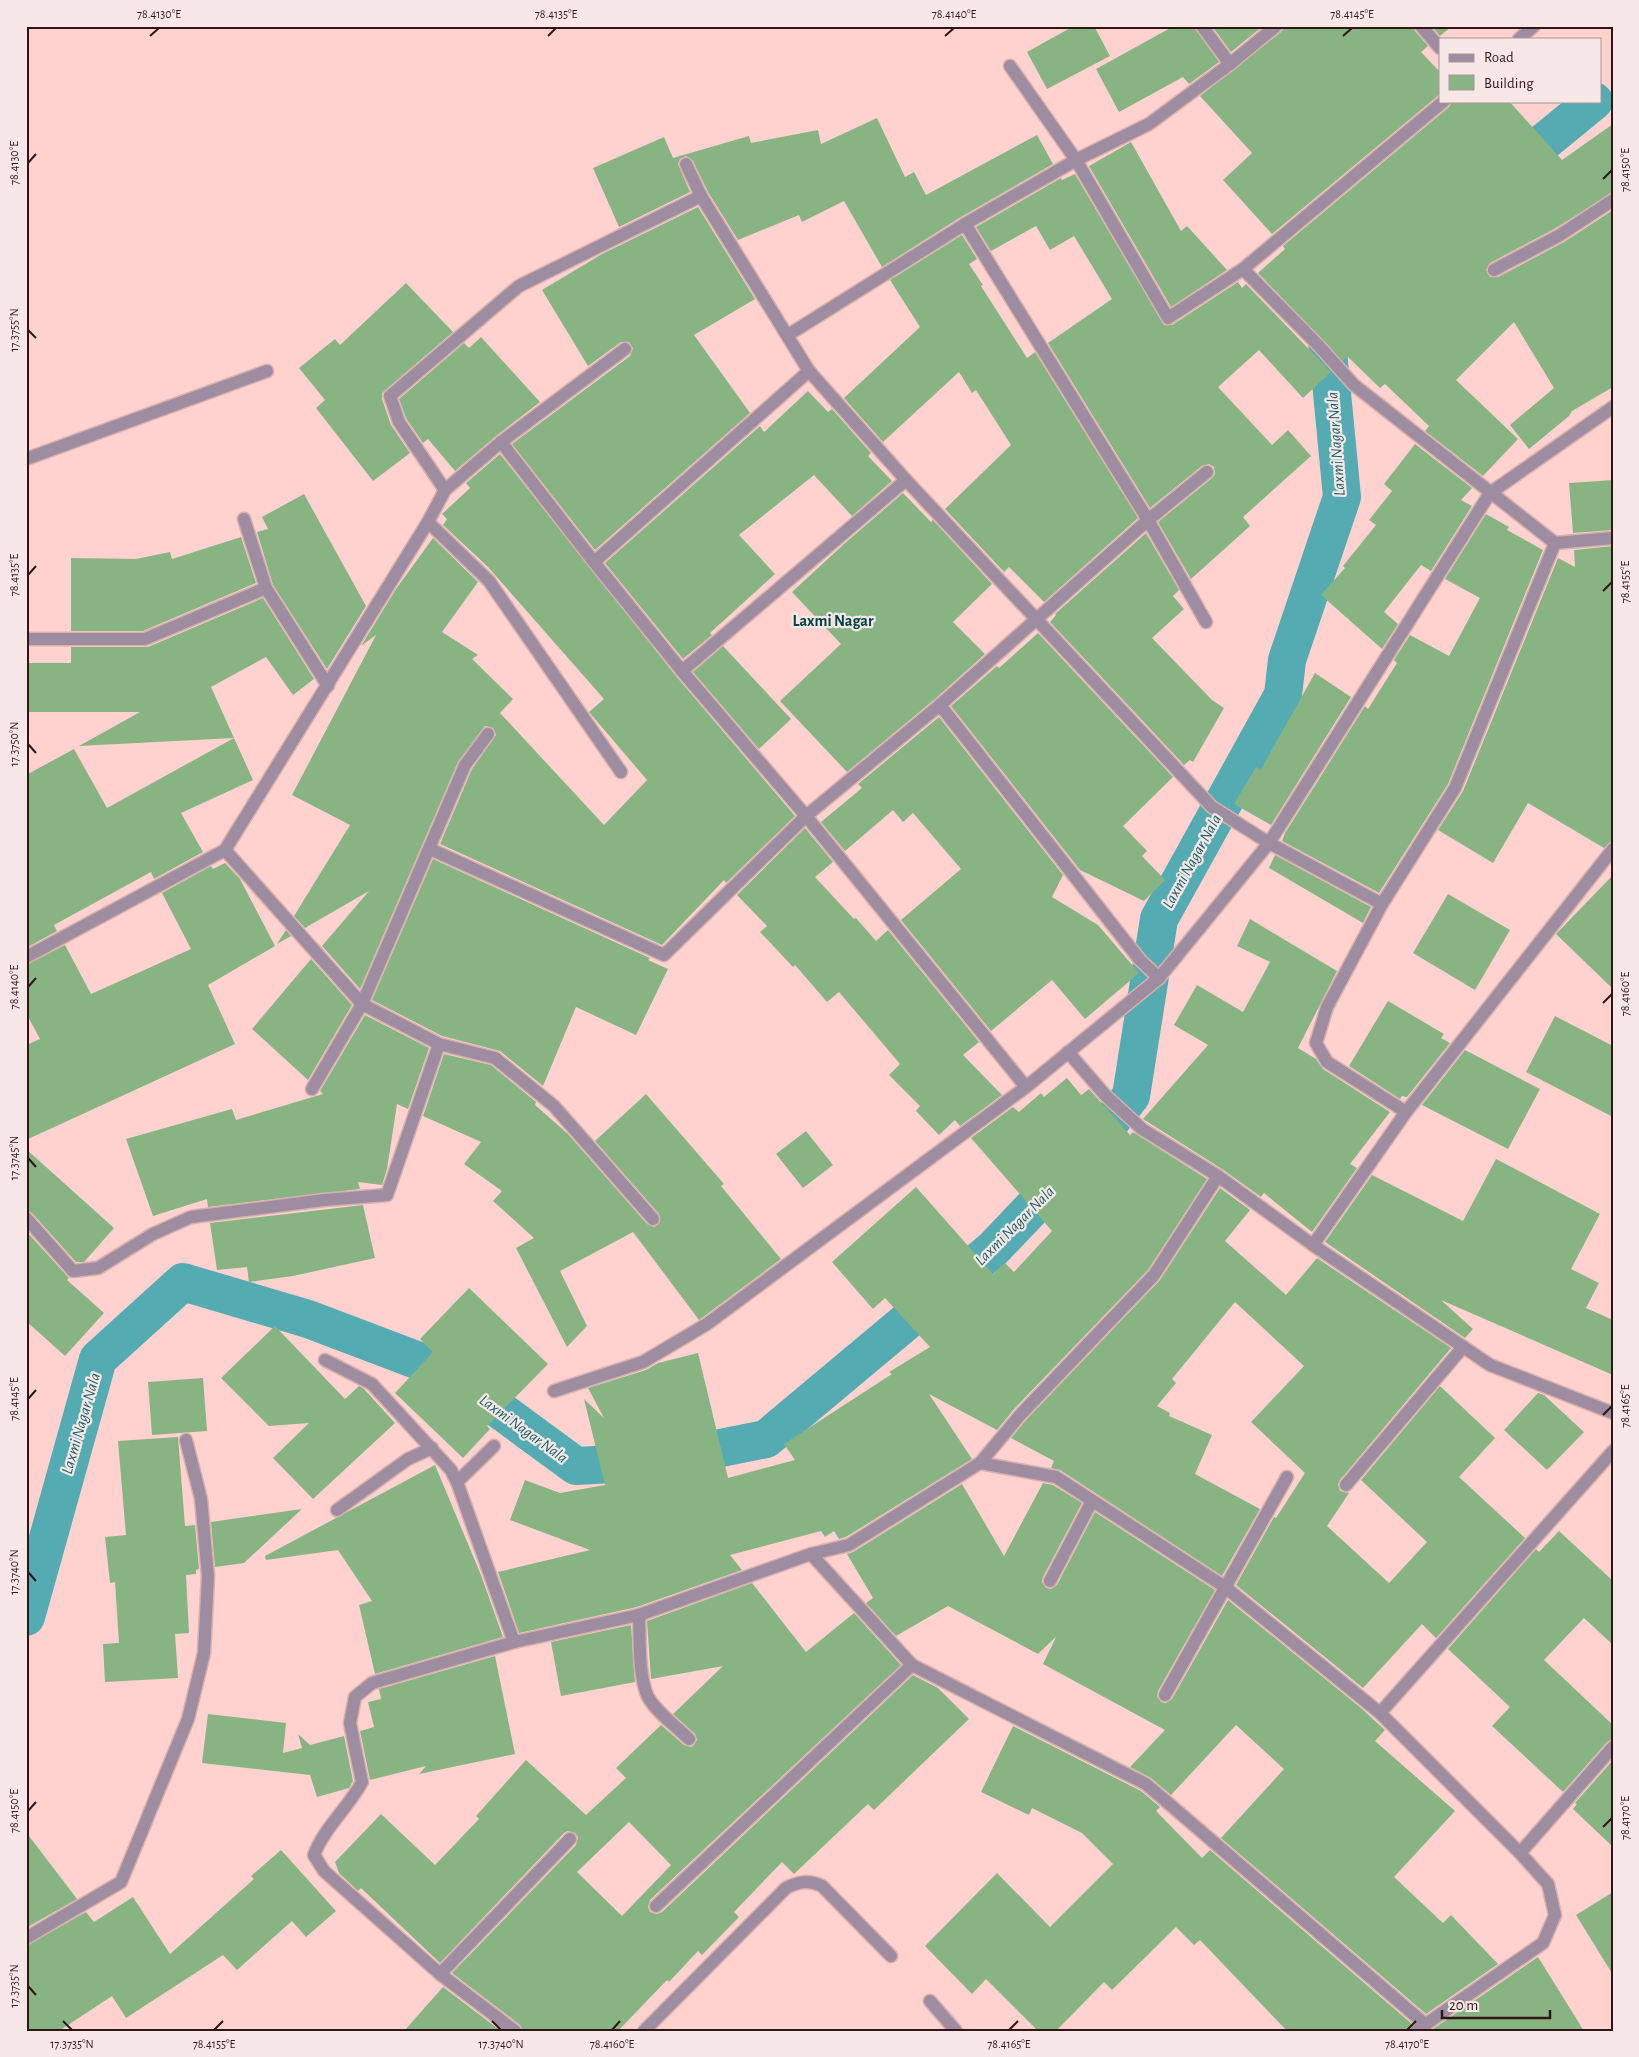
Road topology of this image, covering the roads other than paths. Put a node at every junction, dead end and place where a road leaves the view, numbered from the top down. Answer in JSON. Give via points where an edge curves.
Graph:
{"nodes":[{"id":1,"x":1202,"y":26,"type":"edge"},
{"id":2,"x":1276,"y":26,"type":"edge"},
{"id":3,"x":1421,"y":26,"type":"edge"},
{"id":4,"x":1534,"y":26,"type":"edge"},
{"id":5,"x":1520,"y":38,"type":"edge"},
{"id":6,"x":1439,"y":47,"type":"edge"},
{"id":7,"x":1230,"y":64,"type":"junction"},
{"id":8,"x":1010,"y":66,"type":"dead end"},
{"id":9,"x":1443,"y":102,"type":"edge"},
{"id":10,"x":1076,"y":160,"type":"junction"},
{"id":11,"x":686,"y":164,"type":"dead end"},
{"id":12,"x":700,"y":196,"type":"junction"},
{"id":13,"x":1613,"y":200,"type":"edge"},
{"id":14,"x":965,"y":224,"type":"junction"},
{"id":15,"x":1243,"y":269,"type":"junction"},
{"id":16,"x":1494,"y":270,"type":"dead end"},
{"id":17,"x":788,"y":335,"type":"junction"},
{"id":18,"x":625,"y":349,"type":"dead end"},
{"id":19,"x":809,"y":371,"type":"junction"},
{"id":20,"x":267,"y":372,"type":"dead end"},
{"id":21,"x":1613,"y":408,"type":"edge"},
{"id":22,"x":501,"y":442,"type":"junction"},
{"id":23,"x":26,"y":458,"type":"edge"},
{"id":24,"x":1207,"y":472,"type":"dead end"},
{"id":25,"x":906,"y":480,"type":"junction"},
{"id":26,"x":445,"y":490,"type":"junction"},
{"id":27,"x":1490,"y":492,"type":"junction"},
{"id":28,"x":244,"y":519,"type":"dead end"},
{"id":29,"x":1148,"y":520,"type":"junction"},
{"id":30,"x":428,"y":522,"type":"junction"},
{"id":31,"x":1613,"y":538,"type":"edge"},
{"id":32,"x":1555,"y":542,"type":"junction"},
{"id":33,"x":594,"y":562,"type":"junction"},
{"id":34,"x":266,"y":588,"type":"junction"},
{"id":35,"x":1035,"y":619,"type":"junction"},
{"id":36,"x":1206,"y":622,"type":"dead end"},
{"id":37,"x":26,"y":639,"type":"edge"},
{"id":38,"x":682,"y":671,"type":"junction"},
{"id":39,"x":328,"y":686,"type":"junction"},
{"id":40,"x":940,"y":705,"type":"junction"},
{"id":41,"x":488,"y":734,"type":"dead end"},
{"id":42,"x":621,"y":772,"type":"dead end"},
{"id":43,"x":806,"y":816,"type":"junction"},
{"id":44,"x":1269,"y":843,"type":"junction"},
{"id":45,"x":430,"y":848,"type":"junction"},
{"id":46,"x":1613,"y":849,"type":"edge"},
{"id":47,"x":225,"y":850,"type":"junction"},
{"id":48,"x":1382,"y":904,"type":"junction"},
{"id":49,"x":26,"y":957,"type":"edge"},
{"id":50,"x":1159,"y":978,"type":"junction"},
{"id":51,"x":362,"y":1004,"type":"junction"},
{"id":52,"x":439,"y":1044,"type":"junction"},
{"id":53,"x":1068,"y":1052,"type":"junction"},
{"id":54,"x":1026,"y":1087,"type":"junction"},
{"id":55,"x":312,"y":1089,"type":"dead end"},
{"id":56,"x":1406,"y":1112,"type":"junction"},
{"id":57,"x":1218,"y":1176,"type":"junction"},
{"id":58,"x":26,"y":1218,"type":"edge"},
{"id":59,"x":653,"y":1219,"type":"dead end"},
{"id":60,"x":1313,"y":1245,"type":"junction"},
{"id":61,"x":1463,"y":1347,"type":"junction"},
{"id":62,"x":325,"y":1360,"type":"dead end"},
{"id":63,"x":554,"y":1391,"type":"dead end"},
{"id":64,"x":1613,"y":1413,"type":"edge"},
{"id":65,"x":186,"y":1440,"type":"dead end"},
{"id":66,"x":494,"y":1446,"type":"dead end"},
{"id":67,"x":432,"y":1448,"type":"junction"},
{"id":68,"x":1613,"y":1451,"type":"edge"},
{"id":69,"x":980,"y":1463,"type":"junction"},
{"id":70,"x":1287,"y":1476,"type":"dead end"},
{"id":71,"x":457,"y":1482,"type":"junction"},
{"id":72,"x":1346,"y":1485,"type":"dead end"},
{"id":73,"x":1092,"y":1501,"type":"junction"},
{"id":74,"x":337,"y":1510,"type":"dead end"},
{"id":75,"x":811,"y":1554,"type":"junction"},
{"id":76,"x":1050,"y":1581,"type":"dead end"},
{"id":77,"x":1225,"y":1587,"type":"junction"},
{"id":78,"x":639,"y":1615,"type":"junction"},
{"id":79,"x":514,"y":1642,"type":"junction"},
{"id":80,"x":912,"y":1665,"type":"junction"},
{"id":81,"x":1165,"y":1695,"type":"dead end"},
{"id":82,"x":1380,"y":1713,"type":"junction"},
{"id":83,"x":689,"y":1739,"type":"dead end"},
{"id":84,"x":1613,"y":1747,"type":"edge"},
{"id":85,"x":570,"y":1839,"type":"dead end"},
{"id":86,"x":1520,"y":1853,"type":"junction"},
{"id":87,"x":656,"y":1906,"type":"dead end"},
{"id":88,"x":26,"y":1938,"type":"edge"},
{"id":89,"x":891,"y":1956,"type":"dead end"},
{"id":90,"x":440,"y":1974,"type":"junction"},
{"id":91,"x":930,"y":2001,"type":"dead end"},
{"id":92,"x":1421,"y":2028,"type":"edge"},
{"id":93,"x":515,"y":2031,"type":"edge"},
{"id":94,"x":644,"y":2031,"type":"edge"},
{"id":95,"x":956,"y":2031,"type":"edge"}],
"edges":[{"from":1,"to":7,"type":"street"},
{"from":2,"to":7,"type":"street"},
{"from":3,"to":6,"type":"street"},
{"from":4,"to":5,"type":"street"},
{"from":7,"to":10,"type":"street","via":[[1149,124]]},
{"from":8,"to":10,"type":"street"},
{"from":9,"to":15,"type":"street"},
{"from":10,"to":14,"type":"street"},
{"from":10,"to":15,"type":"street","via":[[1168,318]]},
{"from":11,"to":12,"type":"street"},
{"from":12,"to":17,"type":"street"},
{"from":12,"to":26,"type":"street","via":[[519,286],[390,396],[400,422]]},
{"from":13,"to":16,"type":"street","via":[[1560,235]]},
{"from":14,"to":17,"type":"street"},
{"from":14,"to":29,"type":"street"},
{"from":15,"to":27,"type":"street","via":[[1354,385]]},
{"from":17,"to":19,"type":"street"},
{"from":18,"to":22,"type":"street"},
{"from":19,"to":25,"type":"street"},
{"from":19,"to":33,"type":"street"},
{"from":20,"to":23,"type":"street"},
{"from":21,"to":27,"type":"street"},
{"from":22,"to":26,"type":"street"},
{"from":22,"to":33,"type":"street"},
{"from":24,"to":29,"type":"street"},
{"from":25,"to":35,"type":"street"},
{"from":25,"to":38,"type":"street"},
{"from":26,"to":30,"type":"street"},
{"from":27,"to":32,"type":"street"},
{"from":27,"to":44,"type":"street"},
{"from":28,"to":34,"type":"street"},
{"from":29,"to":35,"type":"street"},
{"from":29,"to":36,"type":"street"},
{"from":30,"to":39,"type":"street"},
{"from":30,"to":42,"type":"street","via":[[488,581]]},
{"from":31,"to":32,"type":"street"},
{"from":32,"to":48,"type":"street","via":[[1455,788]]},
{"from":33,"to":38,"type":"street"},
{"from":34,"to":37,"type":"street","via":[[145,639]]},
{"from":34,"to":39,"type":"street"},
{"from":35,"to":40,"type":"street"},
{"from":35,"to":44,"type":"street","via":[[1212,807]]},
{"from":38,"to":43,"type":"street"},
{"from":39,"to":47,"type":"street"},
{"from":40,"to":43,"type":"street"},
{"from":40,"to":50,"type":"street","via":[[1140,960]]},
{"from":41,"to":45,"type":"street","via":[[464,765]]},
{"from":43,"to":45,"type":"street","via":[[664,955]]},
{"from":43,"to":54,"type":"street"},
{"from":44,"to":48,"type":"street"},
{"from":44,"to":50,"type":"street"},
{"from":45,"to":51,"type":"street"},
{"from":46,"to":56,"type":"street"},
{"from":47,"to":49,"type":"street"},
{"from":47,"to":51,"type":"street"},
{"from":48,"to":56,"type":"street","via":[[1327,1007],[1316,1044],[1327,1062]]},
{"from":50,"to":53,"type":"street"},
{"from":51,"to":52,"type":"street"},
{"from":51,"to":55,"type":"street"},
{"from":52,"to":58,"type":"street","via":[[387,1195],[191,1217],[153,1234],[98,1268],[73,1271]]},
{"from":52,"to":59,"type":"street","via":[[495,1058],[547,1100]]},
{"from":53,"to":54,"type":"street"},
{"from":53,"to":57,"type":"street","via":[[1106,1096],[1142,1129]]},
{"from":54,"to":63,"type":"street","via":[[707,1324],[643,1362]]},
{"from":56,"to":60,"type":"street"},
{"from":57,"to":60,"type":"street"},
{"from":57,"to":69,"type":"street","via":[[1154,1275],[1021,1414]]},
{"from":60,"to":61,"type":"street"},
{"from":61,"to":64,"type":"street","via":[[1490,1365]]},
{"from":61,"to":72,"type":"street"},
{"from":62,"to":67,"type":"street","via":[[372,1384]]},
{"from":65,"to":88,"type":"street","via":[[201,1499],[208,1576],[204,1653],[188,1719],[121,1882]]},
{"from":66,"to":71,"type":"street"},
{"from":67,"to":71,"type":"street"},
{"from":67,"to":74,"type":"street","via":[[408,1459]]},
{"from":68,"to":82,"type":"street"},
{"from":69,"to":73,"type":"street","via":[[1056,1478]]},
{"from":69,"to":75,"type":"street","via":[[849,1545]]},
{"from":70,"to":77,"type":"street"},
{"from":71,"to":79,"type":"street"},
{"from":73,"to":76,"type":"street"},
{"from":73,"to":77,"type":"street"},
{"from":75,"to":78,"type":"street"},
{"from":75,"to":80,"type":"street"},
{"from":77,"to":81,"type":"street"},
{"from":77,"to":82,"type":"street"},
{"from":78,"to":79,"type":"street"},
{"from":78,"to":83,"type":"street","via":[[642,1674],[648,1696]]},
{"from":79,"to":90,"type":"street","via":[[372,1683],[355,1697],[350,1723],[362,1782],[354,1798],[320,1840],[314,1855],[324,1871]]},
{"from":80,"to":87,"type":"street"},
{"from":80,"to":92,"type":"street","via":[[1146,1784]]},
{"from":82,"to":86,"type":"street"},
{"from":84,"to":86,"type":"street"},
{"from":85,"to":90,"type":"street"},
{"from":86,"to":92,"type":"street","via":[[1548,1884],[1555,1914],[1543,1944]]},
{"from":89,"to":94,"type":"street","via":[[822,1886],[809,1881],[796,1883],[786,1888]]},
{"from":90,"to":93,"type":"street"},
{"from":91,"to":95,"type":"street"}]}
